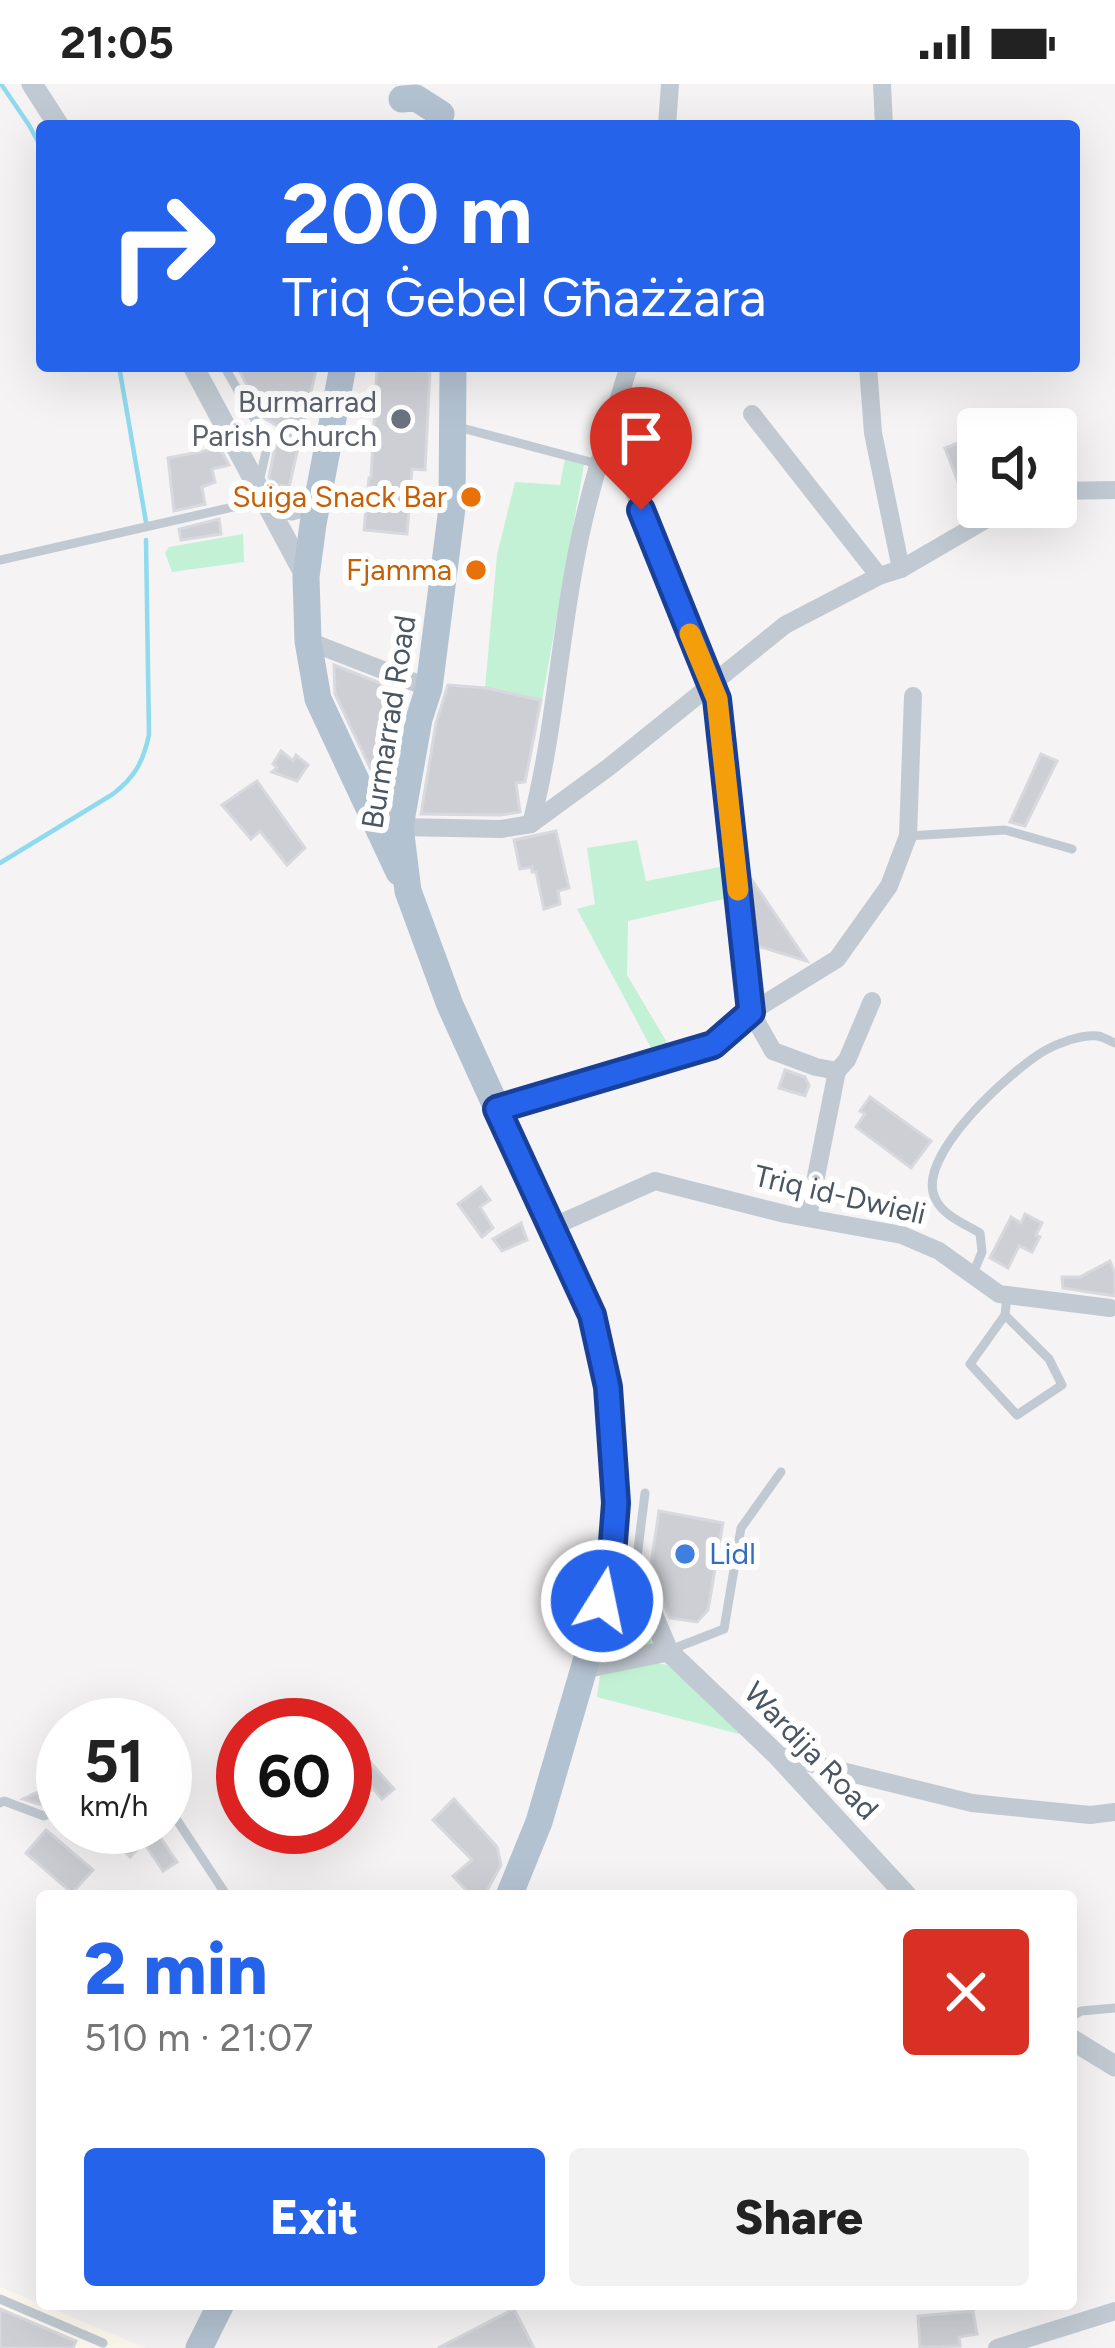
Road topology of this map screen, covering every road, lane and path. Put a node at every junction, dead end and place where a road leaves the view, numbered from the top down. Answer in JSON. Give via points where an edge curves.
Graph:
{"nodes":[{"id":1,"x":32,"y":84,"type":"edge"},
{"id":2,"x":442,"y":84,"type":"edge"},
{"id":3,"x":670,"y":84,"type":"edge"},
{"id":4,"x":882,"y":84,"type":"edge"},
{"id":5,"x":401,"y":103,"type":"edge"},
{"id":6,"x":54,"y":120,"type":"edge"},
{"id":7,"x":442,"y":120,"type":"edge"},
{"id":8,"x":667,"y":120,"type":"edge"},
{"id":9,"x":884,"y":120,"type":"edge"},
{"id":10,"x":196,"y":372,"type":"edge"},
{"id":11,"x":227,"y":372,"type":"edge"},
{"id":12,"x":342,"y":372,"type":"edge"},
{"id":13,"x":453,"y":372,"type":"edge"},
{"id":14,"x":627,"y":372,"type":"edge"},
{"id":15,"x":869,"y":372,"type":"edge"},
{"id":16,"x":752,"y":414,"type":"dead end"},
{"id":17,"x":453,"y":426,"type":"junction"},
{"id":18,"x":598,"y":464,"type":"junction"},
{"id":19,"x":1115,"y":490,"type":"edge"},
{"id":20,"x":1077,"y":491,"type":"edge"},
{"id":21,"x":261,"y":493,"type":"junction"},
{"id":22,"x":317,"y":503,"type":"junction"},
{"id":23,"x":971,"y":528,"type":"edge"},
{"id":24,"x":0,"y":560,"type":"edge"},
{"id":25,"x":901,"y":569,"type":"junction"},
{"id":26,"x":879,"y":576,"type":"junction"},
{"id":27,"x":306,"y":577,"type":"junction"},
{"id":28,"x":308,"y":641,"type":"junction"},
{"id":29,"x":710,"y":684,"type":"junction"},
{"id":30,"x":429,"y":688,"type":"junction"},
{"id":31,"x":913,"y":696,"type":"dead end"},
{"id":32,"x":542,"y":782,"type":"junction"},
{"id":33,"x":571,"y":797,"type":"junction"},
{"id":34,"x":531,"y":824,"type":"junction"},
{"id":35,"x":400,"y":827,"type":"junction"},
{"id":36,"x":908,"y":836,"type":"junction"},
{"id":37,"x":1072,"y":849,"type":"dead end"},
{"id":38,"x":408,"y":892,"type":"junction"},
{"id":39,"x":872,"y":1001,"type":"dead end"},
{"id":40,"x":751,"y":1012,"type":"junction"},
{"id":41,"x":1115,"y":1043,"type":"edge"},
{"id":42,"x":837,"y":1071,"type":"junction"},
{"id":43,"x":497,"y":1109,"type":"junction"},
{"id":44,"x":808,"y":1217,"type":"junction"},
{"id":45,"x":552,"y":1227,"type":"junction"},
{"id":46,"x":972,"y":1276,"type":"junction"},
{"id":47,"x":1006,"y":1305,"type":"junction"},
{"id":48,"x":1110,"y":1308,"type":"dead end"},
{"id":49,"x":781,"y":1472,"type":"dead end"},
{"id":50,"x":645,"y":1493,"type":"dead end"},
{"id":51,"x":623,"y":1571,"type":"junction"},
{"id":52,"x":668,"y":1651,"type":"junction"},
{"id":53,"x":584,"y":1668,"type":"junction"},
{"id":54,"x":777,"y":1755,"type":"junction"},
{"id":55,"x":0,"y":1803,"type":"edge"},
{"id":56,"x":1115,"y":1812,"type":"edge"},
{"id":57,"x":36,"y":1813,"type":"edge"},
{"id":58,"x":192,"y":1843,"type":"edge"},
{"id":59,"x":223,"y":1890,"type":"edge"},
{"id":60,"x":511,"y":1890,"type":"edge"},
{"id":61,"x":901,"y":1890,"type":"edge"},
{"id":62,"x":1115,"y":2008,"type":"edge"},
{"id":63,"x":1077,"y":2014,"type":"edge"},
{"id":64,"x":1077,"y":2043,"type":"edge"},
{"id":65,"x":1115,"y":2066,"type":"edge"},
{"id":66,"x":0,"y":2299,"type":"edge"},
{"id":67,"x":217,"y":2310,"type":"edge"},
{"id":68,"x":1115,"y":2311,"type":"edge"},
{"id":69,"x":104,"y":2343,"type":"dead end"},
{"id":70,"x":199,"y":2348,"type":"edge"},
{"id":71,"x":997,"y":2348,"type":"edge"}],
"edges":[{"from":1,"to":6,"type":"street"},
{"from":2,"to":7,"type":"main road"},
{"from":3,"to":8,"type":"street"},
{"from":4,"to":9,"type":"street"},
{"from":5,"to":7,"type":"main road","via":[[416,98]]},
{"from":10,"to":21,"type":"street"},
{"from":11,"to":21,"type":"lane","via":[[268,443]]},
{"from":12,"to":22,"type":"main road"},
{"from":13,"to":17,"type":"main road","name":"Burmarrad Road"},
{"from":14,"to":18,"type":"street"},
{"from":15,"to":25,"type":"street"},
{"from":16,"to":26,"type":"street"},
{"from":17,"to":18,"type":"lane"},
{"from":17,"to":30,"type":"main road","name":"Burmarrad Road","via":[[452,508]]},
{"from":18,"to":29,"type":"street","via":[[624,467]]},
{"from":18,"to":32,"type":"street"},
{"from":19,"to":20,"type":"street"},
{"from":21,"to":22,"type":"street","via":[[291,511]]},
{"from":21,"to":24,"type":"lane"},
{"from":21,"to":27,"type":"street"},
{"from":22,"to":27,"type":"main road"},
{"from":23,"to":25,"type":"street"},
{"from":25,"to":26,"type":"street"},
{"from":26,"to":29,"type":"street","via":[[785,625]]},
{"from":27,"to":28,"type":"main road"},
{"from":28,"to":30,"type":"street"},
{"from":28,"to":38,"type":"main road","via":[[318,700]]},
{"from":29,"to":33,"type":"street"},
{"from":29,"to":40,"type":"street"},
{"from":30,"to":35,"type":"main road","name":"Burmarrad Road"},
{"from":31,"to":36,"type":"street"},
{"from":32,"to":33,"type":"street"},
{"from":32,"to":34,"type":"street"},
{"from":33,"to":34,"type":"street"},
{"from":34,"to":35,"type":"street"},
{"from":35,"to":38,"type":"main road","name":"Burmarrad Road"},
{"from":36,"to":37,"type":"lane","via":[[1005,830]]},
{"from":36,"to":40,"type":"street","via":[[889,886],[837,959]]},
{"from":38,"to":43,"type":"main road","name":"Burmarrad Road"},
{"from":39,"to":42,"type":"street"},
{"from":40,"to":42,"type":"street","via":[[773,1051]]},
{"from":40,"to":43,"type":"street","via":[[713,1045]]},
{"from":41,"to":46,"type":"lane","via":[[1097,1036],[1046,1050],[956,1132],[931,1180],[934,1199],[980,1233]]},
{"from":42,"to":44,"type":"street"},
{"from":43,"to":45,"type":"main road","name":"Burmarrad Road"},
{"from":44,"to":45,"type":"street","name":"Triq id-Dwieli","via":[[655,1181]]},
{"from":44,"to":46,"type":"street","name":"Triq id-Dwieli","via":[[902,1235]]},
{"from":45,"to":51,"type":"main road","name":"Burmarrad Road","via":[[592,1315],[608,1387]]},
{"from":46,"to":47,"type":"street","name":"Triq id-Dwieli"},
{"from":47,"to":47,"type":"lane","via":[[970,1364],[1017,1415],[1062,1385]]},
{"from":47,"to":48,"type":"street","name":"Triq id-Dwieli"},
{"from":49,"to":52,"type":"lane","via":[[741,1528],[724,1629]]},
{"from":50,"to":51,"type":"lane"},
{"from":51,"to":52,"type":"street","name":"Wardija Road"},
{"from":51,"to":53,"type":"main road","name":"Burmarrad Road"},
{"from":52,"to":53,"type":"street"},
{"from":52,"to":54,"type":"street","name":"Wardija Road"},
{"from":53,"to":60,"type":"main road","name":"Burmarrad Road"},
{"from":54,"to":56,"type":"street","via":[[972,1803]]},
{"from":54,"to":61,"type":"street","name":"Wardija Road"},
{"from":55,"to":57,"type":"lane"},
{"from":58,"to":59,"type":"lane"},
{"from":62,"to":63,"type":"lane"},
{"from":64,"to":65,"type":"street"},
{"from":66,"to":69,"type":"lane"},
{"from":67,"to":70,"type":"main road"},
{"from":68,"to":71,"type":"street"}]}
